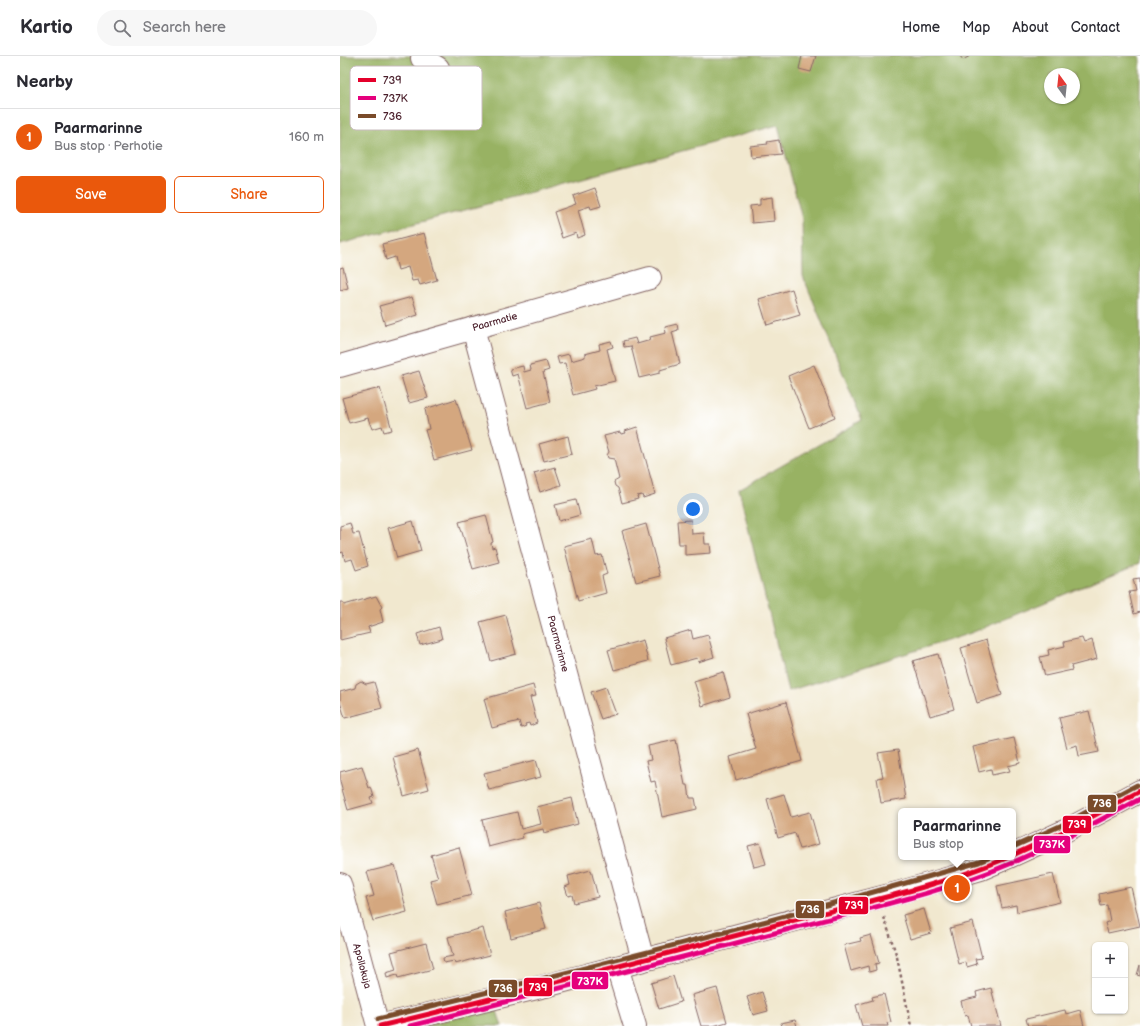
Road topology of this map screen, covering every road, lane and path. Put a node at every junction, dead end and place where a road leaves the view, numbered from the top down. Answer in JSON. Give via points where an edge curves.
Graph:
{"nodes":[{"id":1,"x":650,"y":278,"type":"dead end"},
{"id":2,"x":473,"y":328,"type":"junction"},
{"id":3,"x":340,"y":366,"type":"edge"},
{"id":4,"x":1140,"y":791,"type":"edge"},
{"id":5,"x":1016,"y":854,"type":"edge"},
{"id":6,"x":1002,"y":860,"type":"edge"},
{"id":7,"x":340,"y":884,"type":"edge"},
{"id":8,"x":883,"y":916,"type":"dead end"},
{"id":9,"x":643,"y":960,"type":"junction"},
{"id":10,"x":617,"y":967,"type":"junction"},
{"id":11,"x":379,"y":1026,"type":"edge"},
{"id":12,"x":635,"y":1026,"type":"edge"},
{"id":13,"x":911,"y":1026,"type":"edge"}],
"edges":[{"from":1,"to":2,"type":"street","name":"Paarmatie"},
{"from":2,"to":3,"type":"street","name":"Paarmatie"},
{"from":2,"to":9,"type":"street","name":"Paarmarinne"},
{"from":4,"to":5,"type":"street"},
{"from":6,"to":9,"type":"street","via":[[936,882]]},
{"from":7,"to":11,"type":"street","name":"Apollokuja"},
{"from":8,"to":13,"type":"path","via":[[897,957]]},
{"from":9,"to":10,"type":"street"},
{"from":10,"to":11,"type":"street"},
{"from":10,"to":12,"type":"street"}]}
